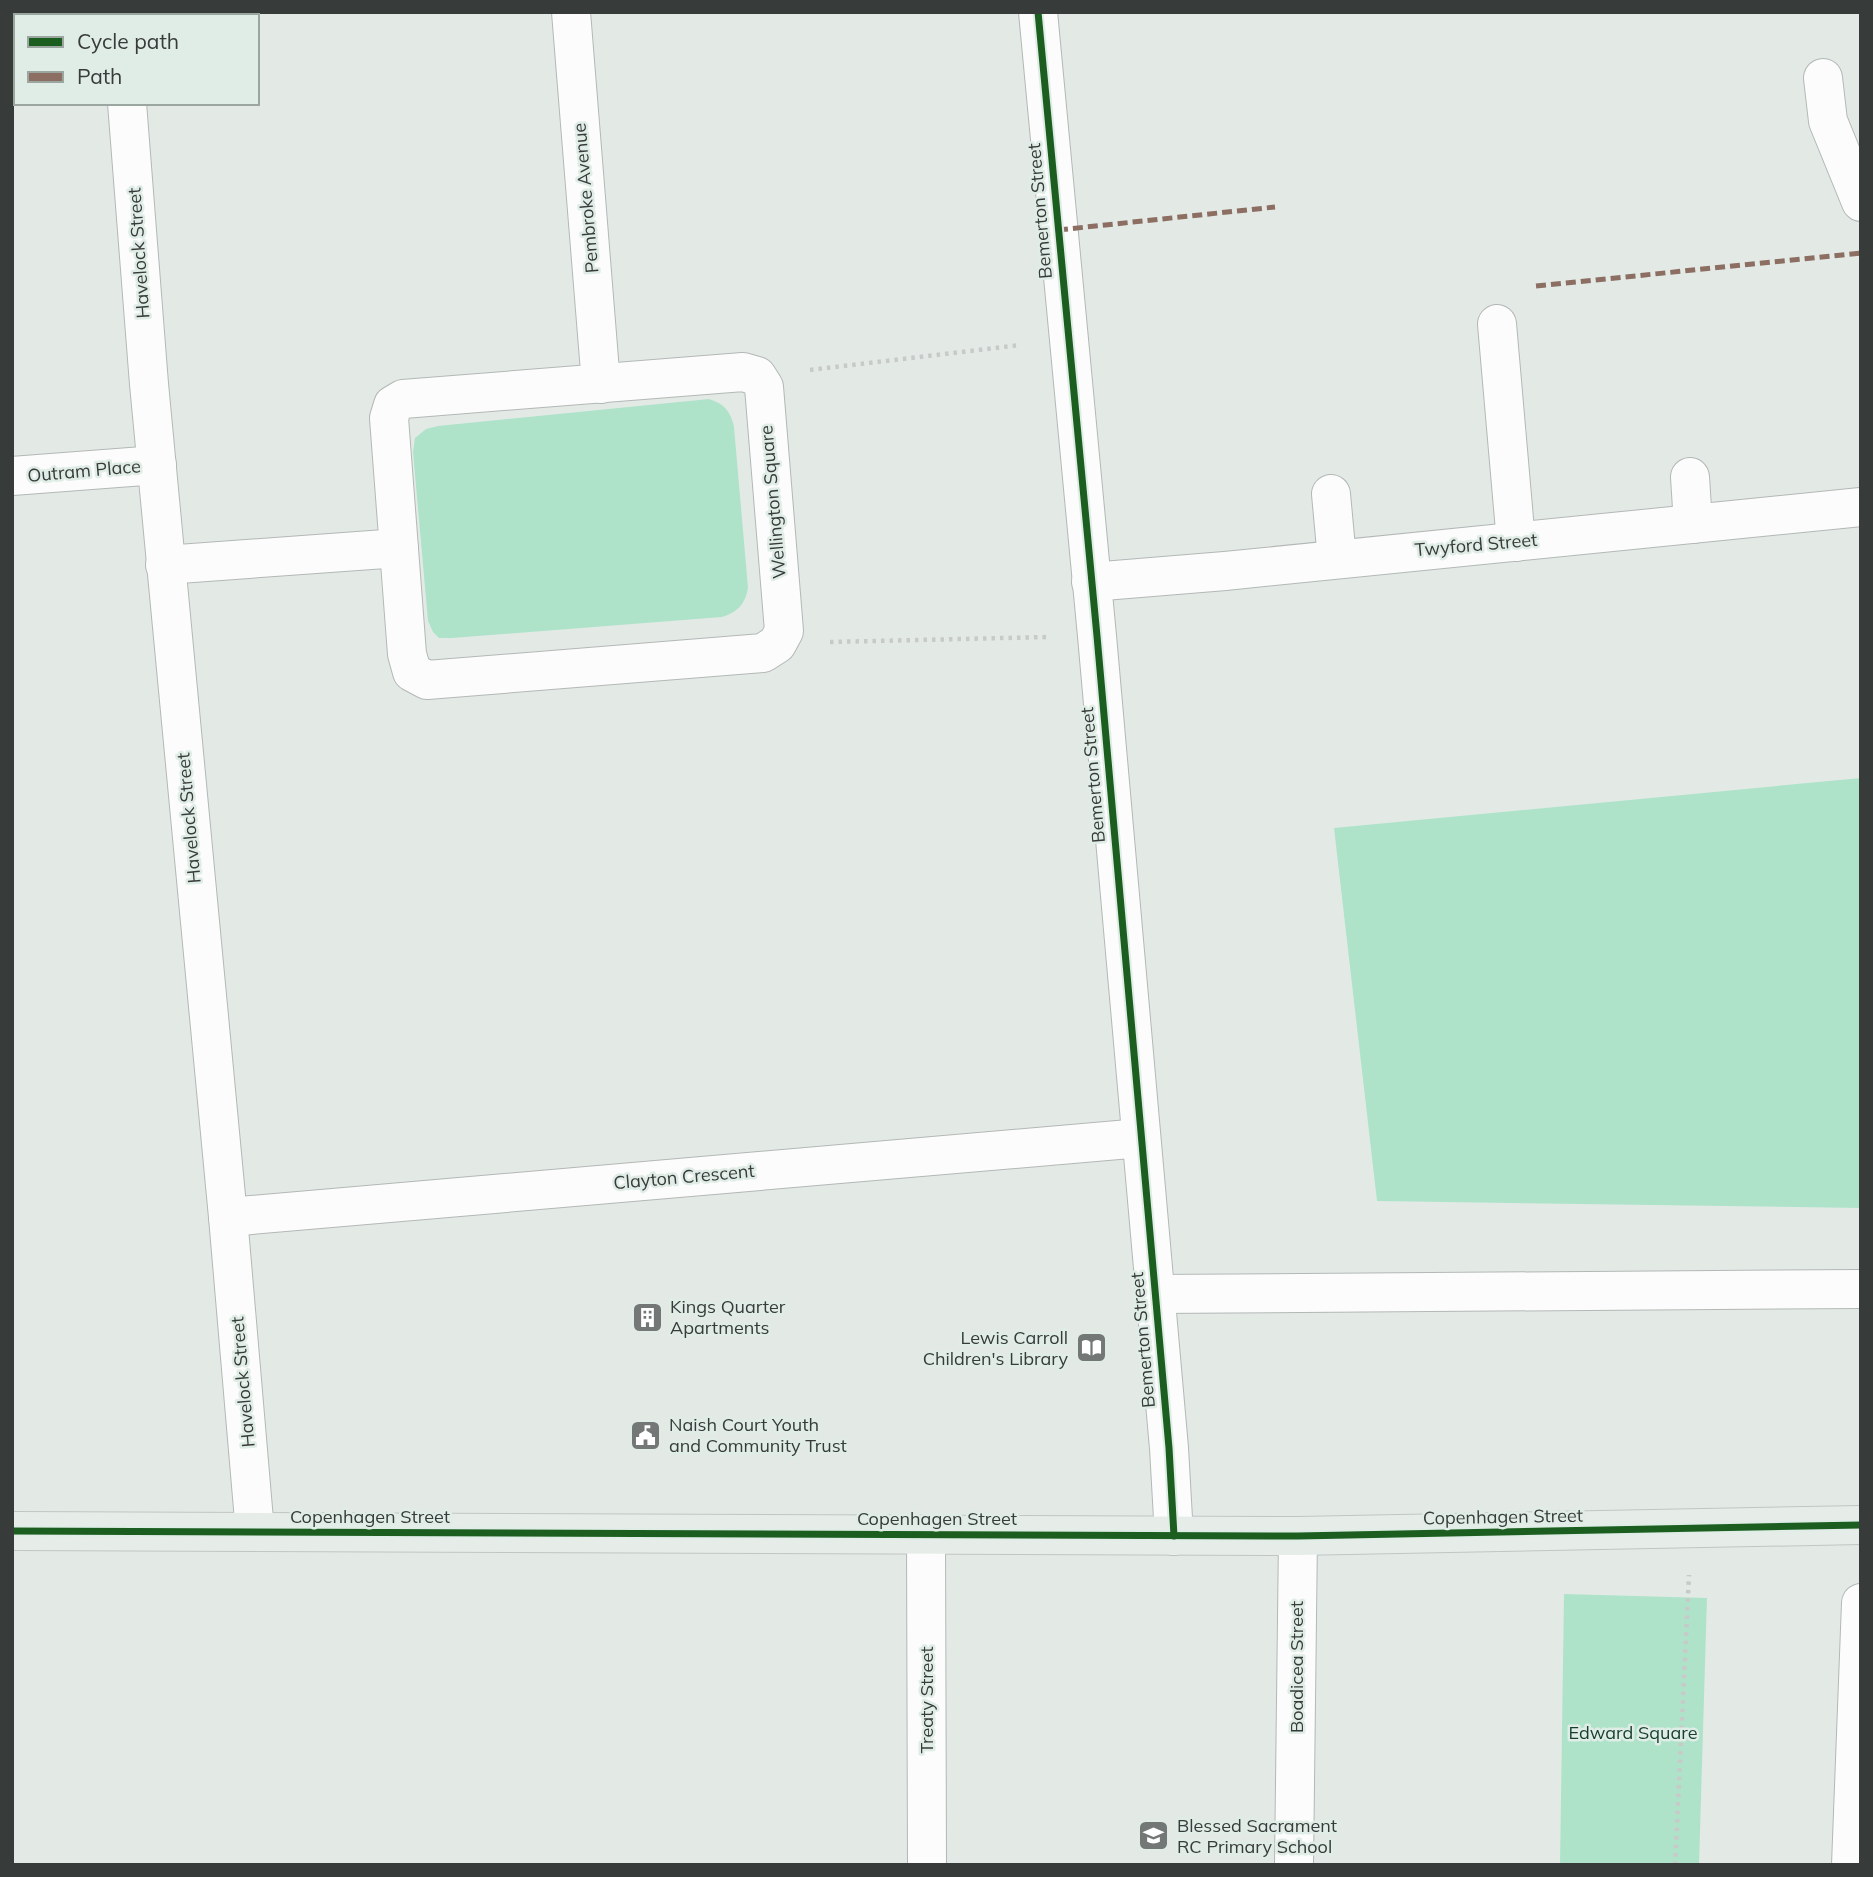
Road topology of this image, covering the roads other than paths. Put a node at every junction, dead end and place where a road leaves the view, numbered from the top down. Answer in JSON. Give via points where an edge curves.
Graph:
{"nodes":[{"id":1,"x":570,"y":12,"type":"edge"},
{"id":2,"x":1038,"y":12,"type":"edge"},
{"id":3,"x":1823,"y":78,"type":"dead end"},
{"id":4,"x":127,"y":105,"type":"edge"},
{"id":5,"x":1852,"y":154,"type":"edge"},
{"id":6,"x":1861,"y":202,"type":"edge"},
{"id":7,"x":1497,"y":324,"type":"dead end"},
{"id":8,"x":601,"y":384,"type":"junction"},
{"id":9,"x":156,"y":465,"type":"junction"},
{"id":10,"x":12,"y":476,"type":"edge"},
{"id":11,"x":1690,"y":477,"type":"dead end"},
{"id":12,"x":1331,"y":494,"type":"dead end"},
{"id":13,"x":1861,"y":507,"type":"edge"},
{"id":14,"x":1693,"y":524,"type":"junction"},
{"id":15,"x":1516,"y":542,"type":"junction"},
{"id":16,"x":399,"y":548,"type":"junction"},
{"id":17,"x":1337,"y":559,"type":"junction"},
{"id":18,"x":165,"y":565,"type":"junction"},
{"id":19,"x":1091,"y":582,"type":"junction"},
{"id":20,"x":1141,"y":1138,"type":"junction"},
{"id":21,"x":228,"y":1217,"type":"junction"},
{"id":22,"x":1861,"y":1289,"type":"edge"},
{"id":23,"x":1155,"y":1294,"type":"junction"},
{"id":24,"x":1861,"y":1525,"type":"edge"},
{"id":25,"x":12,"y":1531,"type":"edge"},
{"id":26,"x":255,"y":1532,"type":"junction"},
{"id":27,"x":926,"y":1535,"type":"junction"},
{"id":28,"x":1174,"y":1536,"type":"junction"},
{"id":29,"x":1298,"y":1536,"type":"junction"},
{"id":30,"x":1861,"y":1603,"type":"edge"},
{"id":31,"x":927,"y":1865,"type":"edge"},
{"id":32,"x":1294,"y":1865,"type":"edge"},
{"id":33,"x":1852,"y":1865,"type":"edge"}],
"edges":[{"from":1,"to":8,"type":"street","name":"Pembroke Avenue"},
{"from":2,"to":19,"type":"street","name":"Bemerton Street"},
{"from":3,"to":5,"type":"street","via":[[1828,121]]},
{"from":4,"to":9,"type":"street","name":"Havelock Street"},
{"from":5,"to":6,"type":"street"},
{"from":7,"to":15,"type":"street"},
{"from":8,"to":16,"type":"street","via":[[403,399],[393,405],[389,418]]},
{"from":8,"to":16,"type":"street","name":"Wellington Square","via":[[743,372],[757,376],[764,387],[784,631],[777,644],[763,653],[427,680],[412,672],[407,654]]},
{"from":9,"to":10,"type":"street","name":"Outram Place"},
{"from":9,"to":18,"type":"street","name":"Havelock Street"},
{"from":11,"to":14,"type":"street"},
{"from":12,"to":17,"type":"street"},
{"from":13,"to":14,"type":"street","name":"Twyford Street"},
{"from":14,"to":15,"type":"street","name":"Twyford Street"},
{"from":15,"to":17,"type":"street","name":"Twyford Street"},
{"from":16,"to":18,"type":"street"},
{"from":17,"to":19,"type":"street","name":"Twyford Street"},
{"from":18,"to":21,"type":"street","name":"Havelock Street"},
{"from":19,"to":20,"type":"street","name":"Bemerton Street"},
{"from":20,"to":21,"type":"street","name":"Clayton Crescent"},
{"from":20,"to":23,"type":"street","name":"Bemerton Street"},
{"from":21,"to":26,"type":"street","name":"Havelock Street"},
{"from":22,"to":23,"type":"street"},
{"from":23,"to":28,"type":"street","name":"Bemerton Street"},
{"from":24,"to":29,"type":"main road","name":"Copenhagen Street"},
{"from":25,"to":26,"type":"main road","name":"Copenhagen Street"},
{"from":26,"to":27,"type":"main road","name":"Copenhagen Street"},
{"from":27,"to":28,"type":"main road","name":"Copenhagen Street"},
{"from":27,"to":31,"type":"street","name":"Treaty Street"},
{"from":28,"to":29,"type":"main road","name":"Copenhagen Street"},
{"from":29,"to":32,"type":"street","name":"Boadicea Street"},
{"from":30,"to":33,"type":"street"}]}
